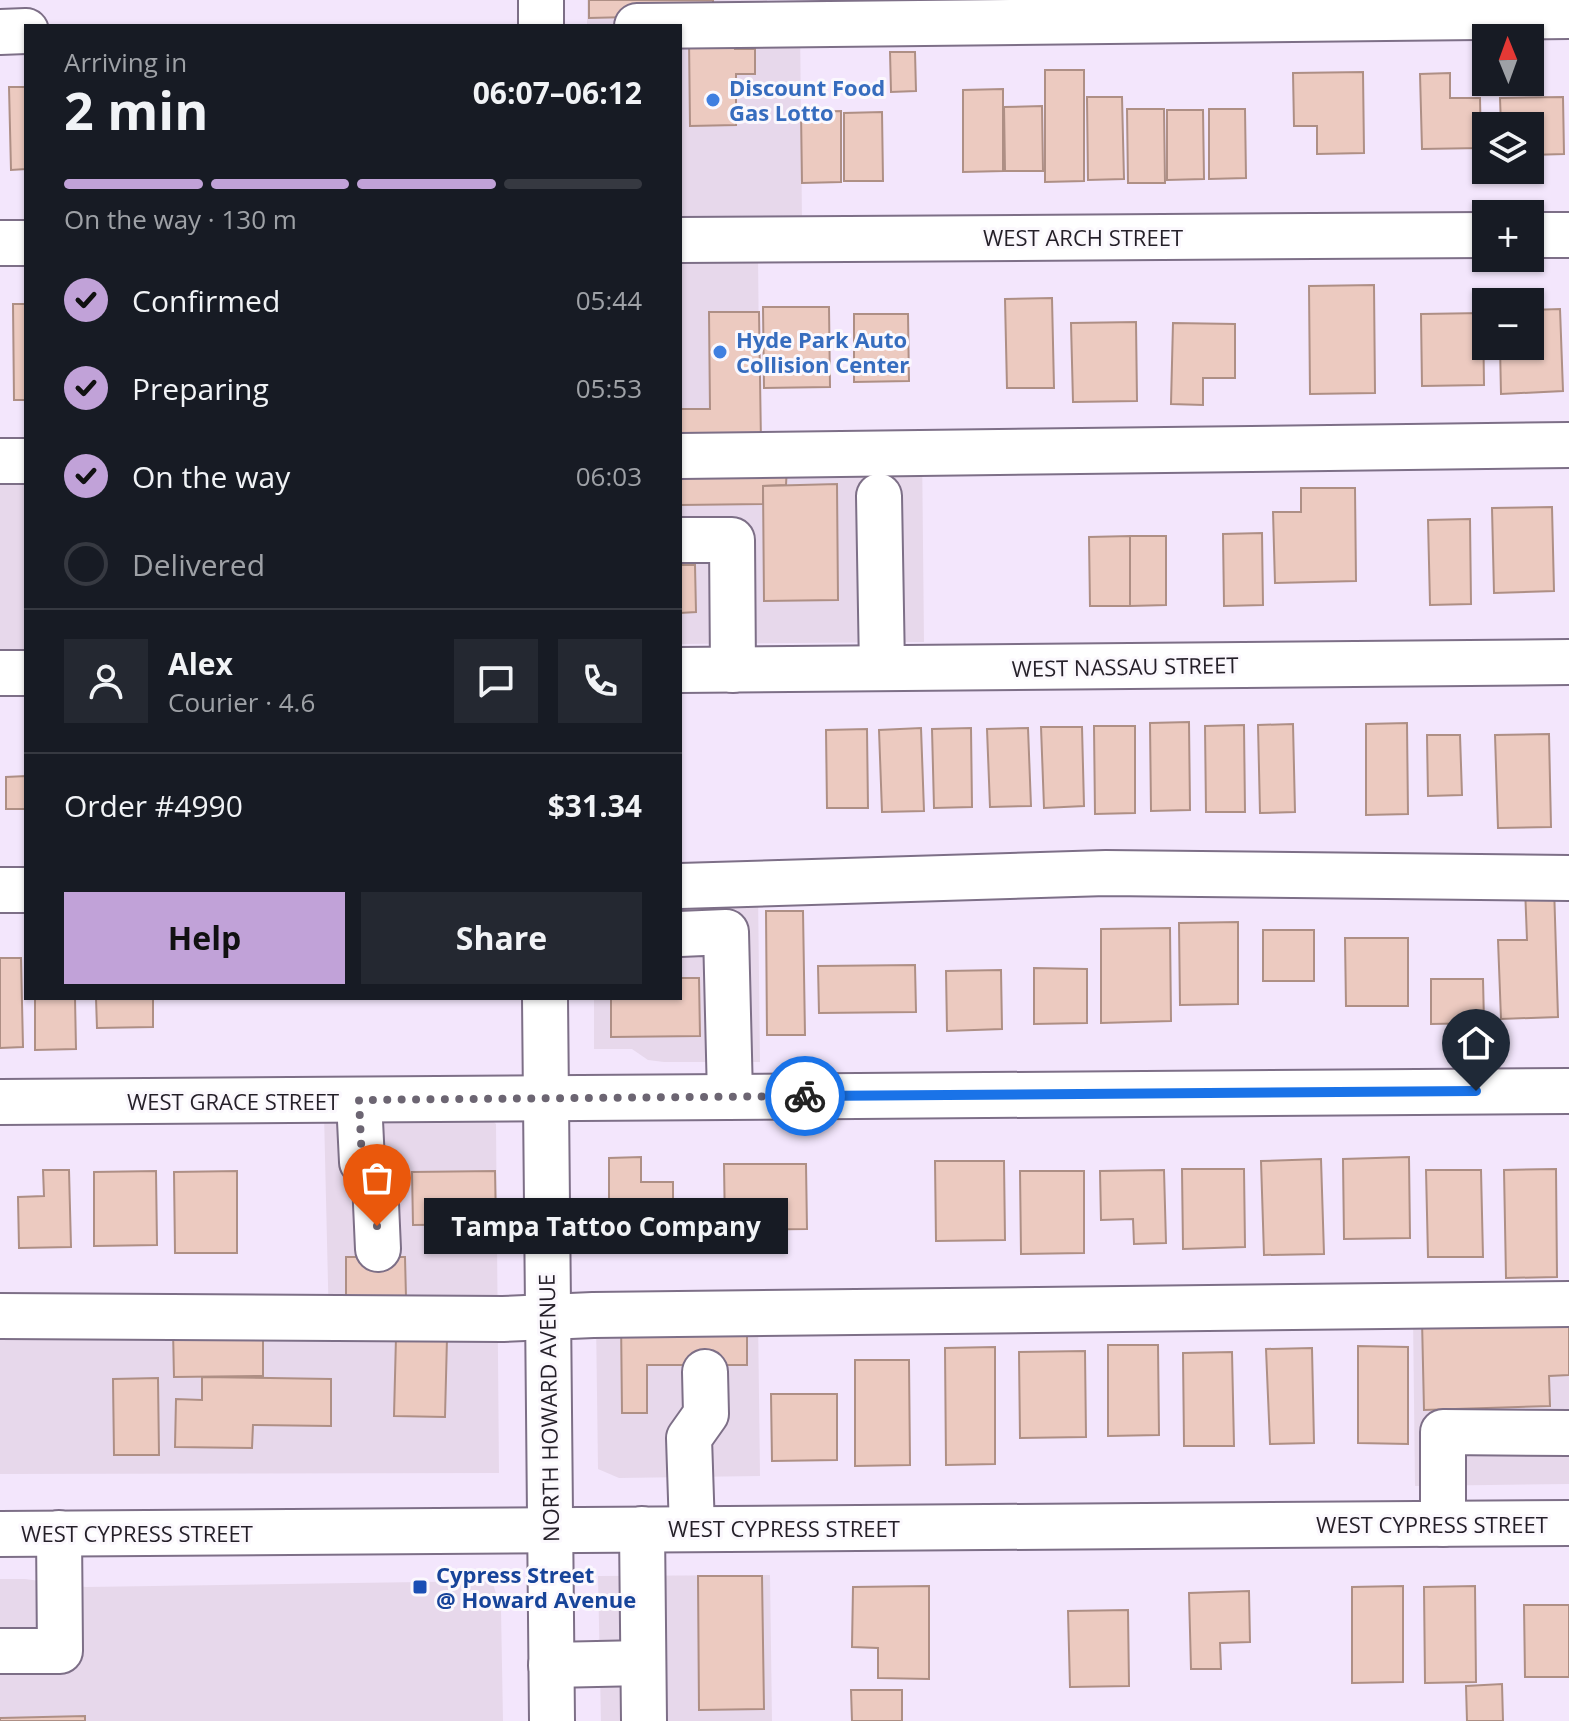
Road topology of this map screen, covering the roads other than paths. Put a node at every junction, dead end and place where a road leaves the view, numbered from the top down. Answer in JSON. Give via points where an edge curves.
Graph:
{"nodes":[{"id":1,"x":541,"y":0,"type":"edge"},
{"id":2,"x":1569,"y":16,"type":"edge"},
{"id":3,"x":541,"y":24,"type":"edge"},
{"id":4,"x":682,"y":26,"type":"edge"},
{"id":5,"x":24,"y":31,"type":"edge"},
{"id":6,"x":0,"y":32,"type":"edge"},
{"id":7,"x":1472,"y":235,"type":"edge"},
{"id":8,"x":1544,"y":235,"type":"edge"},
{"id":9,"x":1569,"y":235,"type":"edge"},
{"id":10,"x":682,"y":240,"type":"edge"},
{"id":11,"x":0,"y":243,"type":"edge"},
{"id":12,"x":24,"y":243,"type":"edge"},
{"id":13,"x":1569,"y":445,"type":"edge"},
{"id":14,"x":682,"y":456,"type":"edge"},
{"id":15,"x":0,"y":461,"type":"edge"},
{"id":16,"x":24,"y":461,"type":"edge"},
{"id":17,"x":879,"y":496,"type":"dead end"},
{"id":18,"x":682,"y":540,"type":"edge"},
{"id":19,"x":1569,"y":662,"type":"edge"},
{"id":20,"x":882,"y":668,"type":"junction"},
{"id":21,"x":682,"y":670,"type":"edge"},
{"id":22,"x":733,"y":670,"type":"junction"},
{"id":23,"x":0,"y":673,"type":"edge"},
{"id":24,"x":24,"y":673,"type":"edge"},
{"id":25,"x":1569,"y":878,"type":"edge"},
{"id":26,"x":682,"y":886,"type":"edge"},
{"id":27,"x":0,"y":890,"type":"edge"},
{"id":28,"x":24,"y":890,"type":"edge"},
{"id":29,"x":682,"y":934,"type":"edge"},
{"id":30,"x":545,"y":1000,"type":"edge"},
{"id":31,"x":1569,"y":1091,"type":"edge"},
{"id":32,"x":730,"y":1096,"type":"junction"},
{"id":33,"x":546,"y":1099,"type":"junction"},
{"id":34,"x":359,"y":1100,"type":"junction"},
{"id":35,"x":0,"y":1102,"type":"edge"},
{"id":36,"x":378,"y":1249,"type":"dead end"},
{"id":37,"x":1569,"y":1304,"type":"edge"},
{"id":38,"x":0,"y":1316,"type":"edge"},
{"id":39,"x":547,"y":1317,"type":"junction"},
{"id":40,"x":705,"y":1372,"type":"dead end"},
{"id":41,"x":1569,"y":1433,"type":"edge"},
{"id":42,"x":1569,"y":1523,"type":"edge"},
{"id":43,"x":1443,"y":1524,"type":"junction"},
{"id":44,"x":642,"y":1529,"type":"junction"},
{"id":45,"x":692,"y":1529,"type":"junction"},
{"id":46,"x":549,"y":1530,"type":"junction"},
{"id":47,"x":59,"y":1533,"type":"junction"},
{"id":48,"x":0,"y":1534,"type":"edge"},
{"id":49,"x":0,"y":1651,"type":"edge"},
{"id":50,"x":643,"y":1663,"type":"junction"},
{"id":51,"x":551,"y":1665,"type":"junction"},
{"id":52,"x":552,"y":1721,"type":"edge"},
{"id":53,"x":644,"y":1721,"type":"edge"}],
"edges":[{"from":1,"to":3,"type":"street"},
{"from":2,"to":4,"type":"street"},
{"from":5,"to":6,"type":"street"},
{"from":7,"to":10,"type":"street","name":"WEST ARCH STREET"},
{"from":8,"to":9,"type":"street"},
{"from":11,"to":12,"type":"street"},
{"from":13,"to":14,"type":"street"},
{"from":15,"to":16,"type":"street"},
{"from":17,"to":20,"type":"street"},
{"from":18,"to":22,"type":"street","via":[[732,540]]},
{"from":19,"to":20,"type":"street","name":"WEST NASSAU STREET"},
{"from":20,"to":22,"type":"street","name":"WEST NASSAU STREET"},
{"from":21,"to":22,"type":"street","name":"WEST NASSAU STREET"},
{"from":23,"to":24,"type":"street"},
{"from":25,"to":26,"type":"street","via":[[1106,873]]},
{"from":27,"to":28,"type":"street"},
{"from":29,"to":32,"type":"street","via":[[726,932]]},
{"from":30,"to":33,"type":"street","name":"NORTH HOWARD AVENUE"},
{"from":31,"to":32,"type":"street","name":"WEST GRACE STREET"},
{"from":32,"to":33,"type":"street","name":"WEST GRACE STREET"},
{"from":33,"to":34,"type":"street","name":"WEST GRACE STREET"},
{"from":33,"to":39,"type":"street","name":"NORTH HOWARD AVENUE"},
{"from":34,"to":35,"type":"street","name":"WEST GRACE STREET"},
{"from":34,"to":36,"type":"street","via":[[362,1162],[375,1181]]},
{"from":37,"to":39,"type":"street"},
{"from":38,"to":39,"type":"street"},
{"from":39,"to":46,"type":"street","name":"NORTH HOWARD AVENUE"},
{"from":40,"to":45,"type":"street","via":[[706,1414],[689,1438]]},
{"from":41,"to":43,"type":"street","via":[[1443,1432]]},
{"from":42,"to":43,"type":"street","name":"WEST CYPRESS STREET"},
{"from":43,"to":45,"type":"street","name":"WEST CYPRESS STREET"},
{"from":44,"to":45,"type":"street","name":"WEST CYPRESS STREET"},
{"from":44,"to":46,"type":"street","name":"WEST CYPRESS STREET"},
{"from":44,"to":50,"type":"street"},
{"from":46,"to":47,"type":"street","name":"WEST CYPRESS STREET"},
{"from":46,"to":51,"type":"street","name":"NORTH HOWARD AVENUE"},
{"from":47,"to":48,"type":"street","name":"WEST CYPRESS STREET"},
{"from":47,"to":49,"type":"street","via":[[60,1651]]},
{"from":50,"to":51,"type":"street"},
{"from":50,"to":53,"type":"street"},
{"from":51,"to":52,"type":"street","name":"NORTH HOWARD AVENUE"}]}
